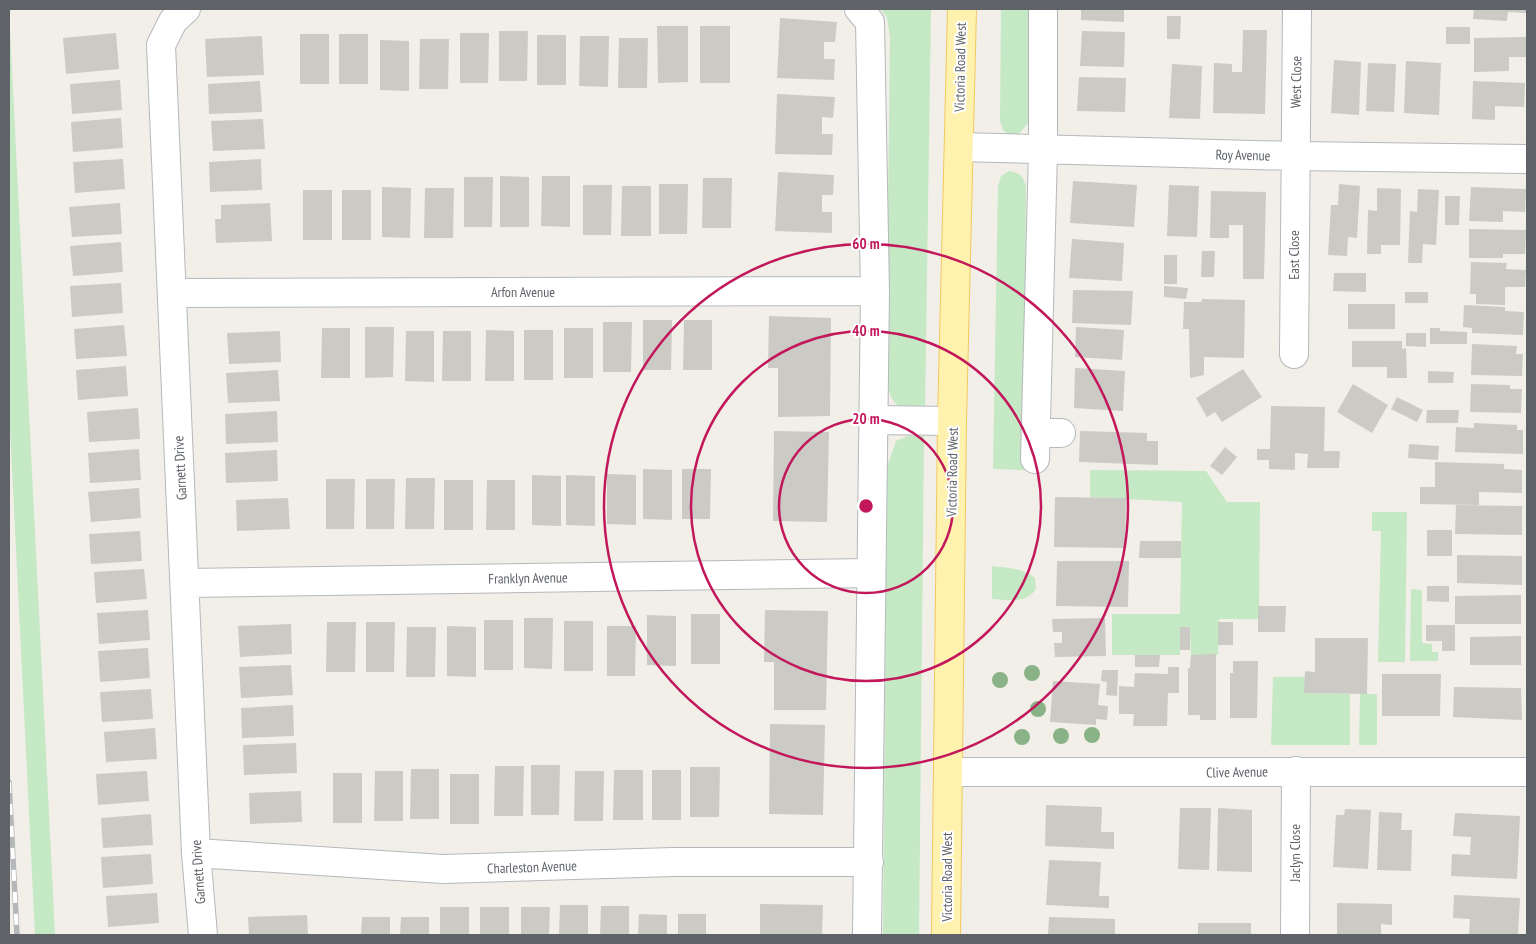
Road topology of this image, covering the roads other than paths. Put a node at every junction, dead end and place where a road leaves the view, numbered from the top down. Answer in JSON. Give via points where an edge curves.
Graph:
{"nodes":[{"id":1,"x":186,"y":9,"type":"edge"},
{"id":2,"x":962,"y":9,"type":"edge"},
{"id":3,"x":1043,"y":9,"type":"edge"},
{"id":4,"x":1296,"y":9,"type":"edge"},
{"id":5,"x":865,"y":15,"type":"edge"},
{"id":6,"x":959,"y":147,"type":"junction"},
{"id":7,"x":1043,"y":151,"type":"junction"},
{"id":8,"x":1295,"y":156,"type":"junction"},
{"id":9,"x":1527,"y":159,"type":"edge"},
{"id":10,"x":875,"y":291,"type":"junction"},
{"id":11,"x":172,"y":292,"type":"junction"},
{"id":12,"x":1294,"y":354,"type":"dead end"},
{"id":13,"x":873,"y":420,"type":"junction"},
{"id":14,"x":952,"y":421,"type":"junction"},
{"id":15,"x":1044,"y":442,"type":"dead end"},
{"id":16,"x":871,"y":573,"type":"junction"},
{"id":17,"x":186,"y":583,"type":"junction"},
{"id":18,"x":1296,"y":771,"type":"junction"},
{"id":19,"x":948,"y":772,"type":"junction"},
{"id":20,"x":1527,"y":772,"type":"edge"},
{"id":21,"x":196,"y":853,"type":"junction"},
{"id":22,"x":869,"y":862,"type":"junction"},
{"id":23,"x":203,"y":935,"type":"edge"},
{"id":24,"x":867,"y":935,"type":"edge"},
{"id":25,"x":946,"y":935,"type":"edge"},
{"id":26,"x":1295,"y":935,"type":"edge"}],
"edges":[{"from":1,"to":11,"type":"street","name":"Garnett Drive","via":[[172,20],[161,45]]},
{"from":2,"to":6,"type":"main road","name":"Victoria Road West"},
{"from":3,"to":7,"type":"street"},
{"from":4,"to":8,"type":"street","name":"West Close"},
{"from":5,"to":10,"type":"street"},
{"from":6,"to":7,"type":"street","name":"Roy Avenue"},
{"from":6,"to":14,"type":"main road","name":"Victoria Road West"},
{"from":7,"to":8,"type":"street","name":"Roy Avenue"},
{"from":7,"to":15,"type":"street"},
{"from":8,"to":9,"type":"street","name":"Roy Avenue"},
{"from":8,"to":12,"type":"street","name":"East Close"},
{"from":10,"to":11,"type":"street","name":"Arfon Avenue"},
{"from":10,"to":13,"type":"street"},
{"from":11,"to":17,"type":"street","name":"Garnett Drive"},
{"from":13,"to":14,"type":"street"},
{"from":13,"to":16,"type":"street"},
{"from":14,"to":19,"type":"main road","name":"Victoria Road West"},
{"from":16,"to":17,"type":"street","name":"Franklyn Avenue"},
{"from":16,"to":22,"type":"street"},
{"from":17,"to":21,"type":"street","name":"Garnett Drive"},
{"from":18,"to":19,"type":"street","name":"Clive Avenue"},
{"from":18,"to":20,"type":"street","name":"Clive Avenue"},
{"from":18,"to":26,"type":"street","name":"Jaclyn Close"},
{"from":19,"to":25,"type":"main road","name":"Victoria Road West"},
{"from":21,"to":22,"type":"street","name":"Charleston Avenue","via":[[443,869],[673,862]]},
{"from":21,"to":23,"type":"street","name":"Garnett Drive"},
{"from":22,"to":24,"type":"street"}]}
